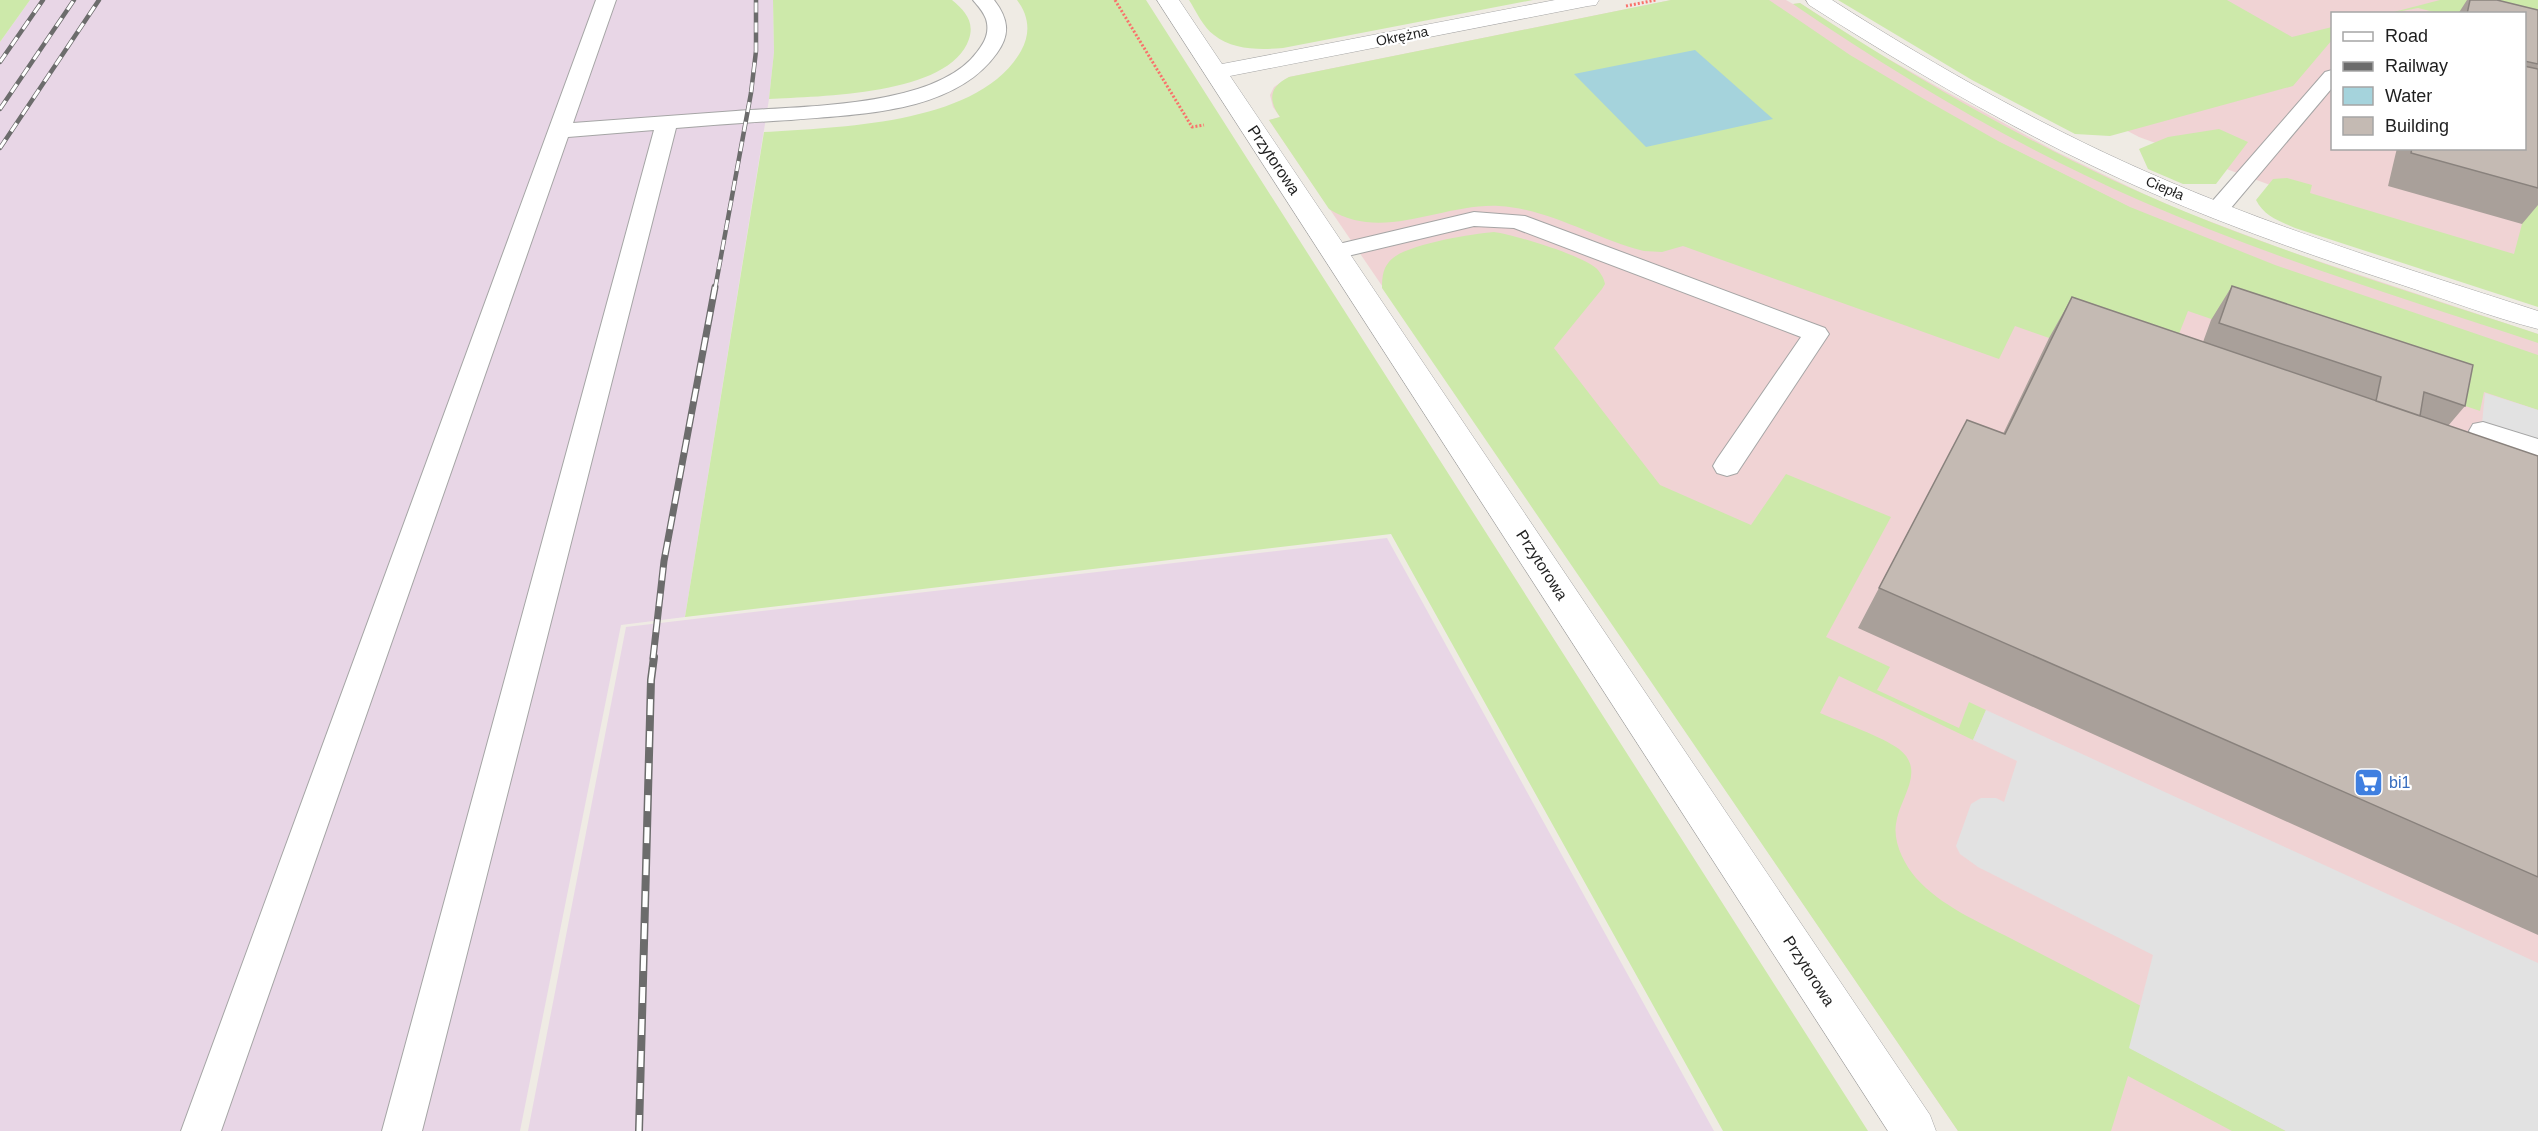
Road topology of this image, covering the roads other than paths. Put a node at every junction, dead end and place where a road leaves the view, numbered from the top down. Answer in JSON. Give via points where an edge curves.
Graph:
{"nodes":[{"id":1,"x":606,"y":0,"type":"edge"},
{"id":2,"x":984,"y":0,"type":"edge"},
{"id":3,"x":1168,"y":0,"type":"edge"},
{"id":4,"x":1588,"y":0,"type":"edge"},
{"id":5,"x":1817,"y":0,"type":"edge"},
{"id":6,"x":1216,"y":72,"type":"junction"},
{"id":7,"x":2331,"y":77,"type":"edge"},
{"id":8,"x":667,"y":123,"type":"junction"},
{"id":9,"x":560,"y":131,"type":"junction"},
{"id":10,"x":2217,"y":210,"type":"junction"},
{"id":11,"x":1335,"y":252,"type":"junction"},
{"id":12,"x":2538,"y":320,"type":"edge"},
{"id":13,"x":2483,"y":431,"type":"dead end"},
{"id":14,"x":2538,"y":449,"type":"edge"},
{"id":15,"x":1727,"y":466,"type":"dead end"},
{"id":16,"x":201,"y":1131,"type":"edge"},
{"id":17,"x":402,"y":1131,"type":"edge"},
{"id":18,"x":1914,"y":1131,"type":"edge"}],
"edges":[{"from":1,"to":9,"type":"lane"},
{"from":2,"to":8,"type":"lane","via":[[997,23],[994,43],[970,70],[935,89],[872,106]]},
{"from":3,"to":6,"type":"street","name":"Przytorowa"},
{"from":4,"to":6,"type":"street","name":"Okrężna"},
{"from":5,"to":10,"type":"street","name":"Ciepła","via":[[1886,44],[2028,123],[2159,187]]},
{"from":6,"to":11,"type":"street","name":"Przytorowa"},
{"from":7,"to":10,"type":"lane"},
{"from":8,"to":9,"type":"lane"},
{"from":8,"to":17,"type":"lane"},
{"from":9,"to":16,"type":"lane"},
{"from":10,"to":12,"type":"street","name":"Ciepła","via":[[2336,254]]},
{"from":11,"to":15,"type":"lane","via":[[1474,219],[1517,221],[1816,334]]},
{"from":11,"to":18,"type":"street","name":"Przytorowa"},
{"from":13,"to":14,"type":"lane"}]}
